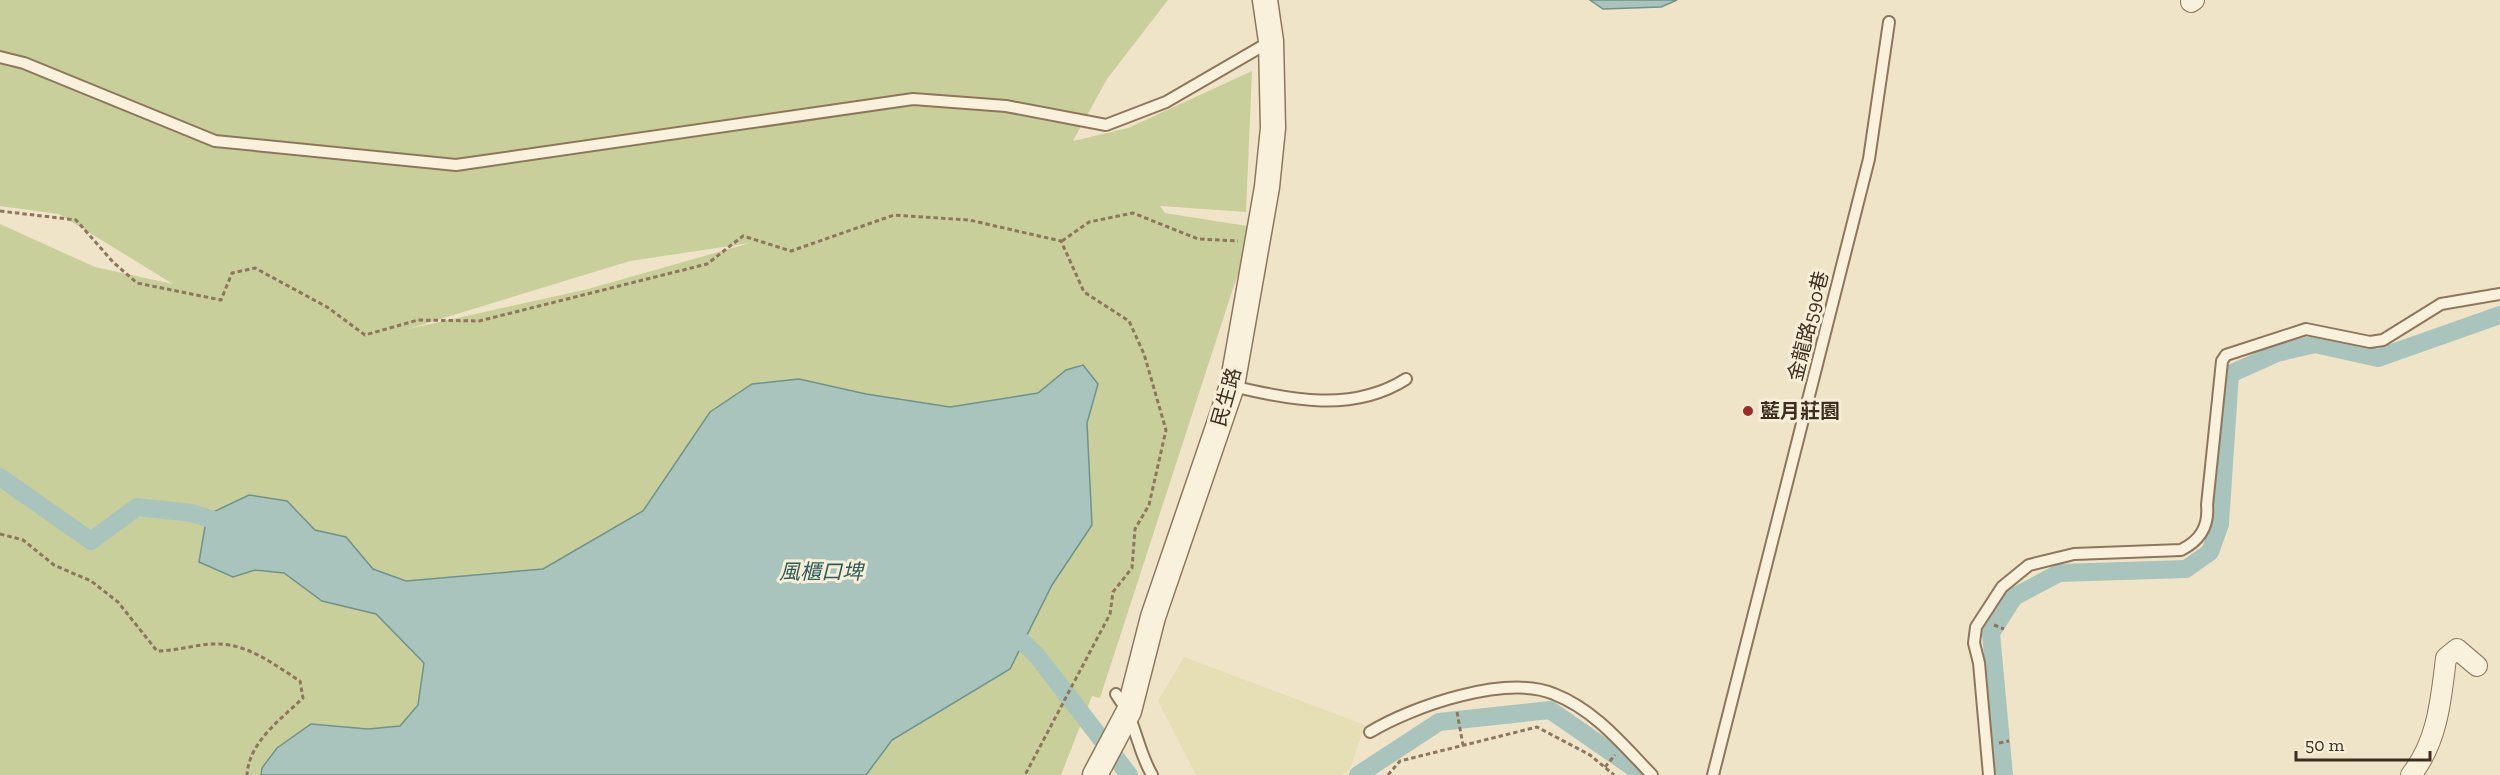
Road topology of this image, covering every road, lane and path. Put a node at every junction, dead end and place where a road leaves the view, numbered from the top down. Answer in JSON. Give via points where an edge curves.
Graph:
{"nodes":[{"id":1,"x":1265,"y":0,"type":"edge"},
{"id":2,"x":1889,"y":22,"type":"dead end"},
{"id":3,"x":1271,"y":40,"type":"junction"},
{"id":4,"x":0,"y":57,"type":"edge"},
{"id":5,"x":0,"y":211,"type":"edge"},
{"id":6,"x":1061,"y":241,"type":"junction"},
{"id":7,"x":1258,"y":242,"type":"junction"},
{"id":8,"x":2500,"y":294,"type":"edge"},
{"id":9,"x":1406,"y":379,"type":"dead end"},
{"id":10,"x":1232,"y":386,"type":"junction"},
{"id":11,"x":0,"y":534,"type":"edge"},
{"id":12,"x":2477,"y":666,"type":"dead end"},
{"id":13,"x":1455,"y":697,"type":"junction"},
{"id":14,"x":1123,"y":703,"type":"junction"},
{"id":15,"x":1370,"y":732,"type":"dead end"},
{"id":16,"x":1463,"y":745,"type":"junction"},
{"id":17,"x":247,"y":775,"type":"edge"},
{"id":18,"x":1025,"y":775,"type":"edge"},
{"id":19,"x":1095,"y":775,"type":"edge"},
{"id":20,"x":1152,"y":775,"type":"edge"},
{"id":21,"x":1388,"y":775,"type":"edge"},
{"id":22,"x":1614,"y":775,"type":"edge"},
{"id":23,"x":1652,"y":775,"type":"edge"},
{"id":24,"x":1713,"y":775,"type":"edge"},
{"id":25,"x":1989,"y":775,"type":"edge"},
{"id":26,"x":2411,"y":775,"type":"edge"}],
"edges":[{"from":1,"to":3,"type":"street","name":"民生路"},
{"from":2,"to":24,"type":"lane","name":"金龍路590巷","via":[[1869,159]]},
{"from":3,"to":4,"type":"lane","via":[[1166,102],[1106,125],[1006,106],[914,99],[456,165],[215,141],[24,63]]},
{"from":3,"to":7,"type":"street","name":"民生路","via":[[1273,128]]},
{"from":5,"to":6,"type":"path","via":[[76,220],[137,283],[221,300],[232,273],[255,268],[327,307],[365,336],[418,320],[479,321],[707,264],[743,236],[791,251],[894,214],[969,220]]},
{"from":6,"to":7,"type":"path","via":[[1089,222],[1133,213],[1198,239]]},
{"from":6,"to":18,"type":"path","via":[[1084,292],[1129,321],[1144,354],[1166,430],[1149,505],[1135,529],[1132,567],[1113,592],[1110,614]]},
{"from":7,"to":10,"type":"street","name":"民生路"},
{"from":8,"to":25,"type":"lane","via":[[2442,304],[2383,340],[2370,342],[2306,329],[2226,355],[2222,361],[2208,520],[2193,544],[2181,550],[2074,554],[2029,565],[2002,587],[1976,627],[1974,643]]},
{"from":9,"to":10,"type":"lane","via":[[1387,391],[1347,401],[1281,398]]},
{"from":10,"to":14,"type":"street","name":"民生路"},
{"from":11,"to":17,"type":"path","via":[[23,540],[54,565],[91,581],[118,602],[157,651],[213,644],[244,647],[300,681],[303,698],[263,736],[248,760]]},
{"from":12,"to":26,"type":"street","via":[[2457,649],[2446,658],[2439,719],[2420,764]]},
{"from":13,"to":15,"type":"lane","via":[[1401,714]]},
{"from":13,"to":16,"type":"path"},
{"from":13,"to":23,"type":"lane","via":[[1518,689],[1555,694],[1607,726]]},
{"from":14,"to":19,"type":"street","name":"民生路"},
{"from":14,"to":20,"type":"lane"},
{"from":16,"to":21,"type":"path","via":[[1400,761]]},
{"from":16,"to":22,"type":"path","via":[[1537,727],[1590,755]]}]}
